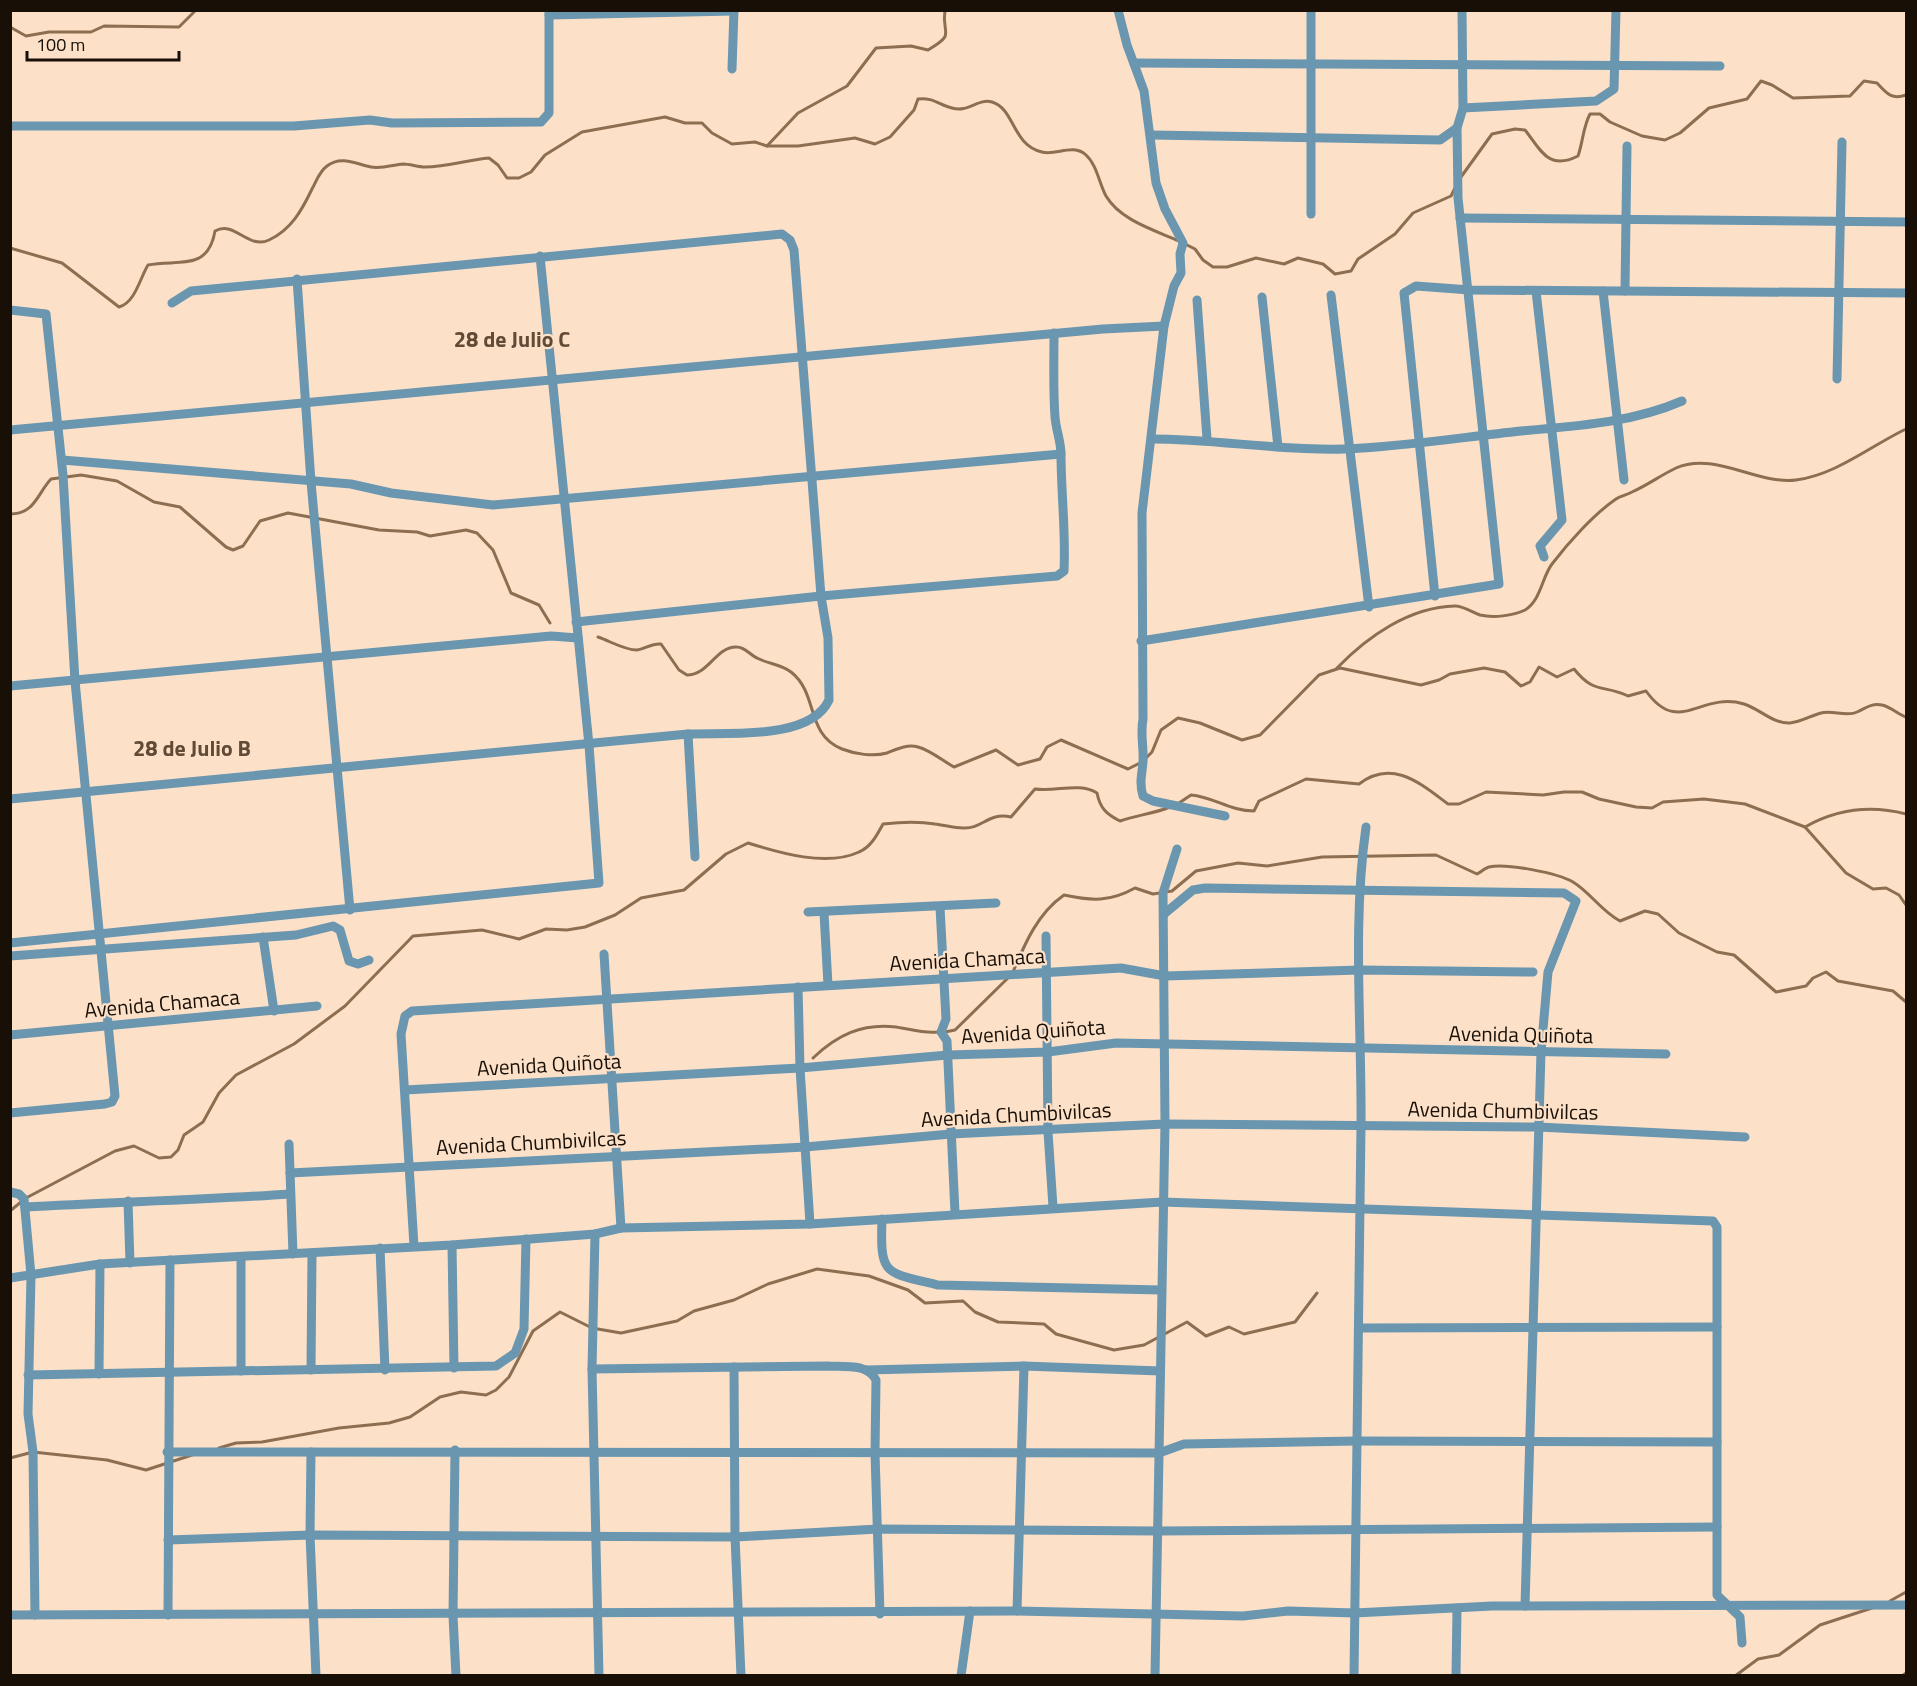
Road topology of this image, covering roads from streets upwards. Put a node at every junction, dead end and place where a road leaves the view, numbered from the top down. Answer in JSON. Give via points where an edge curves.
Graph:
{"nodes":[{"id":1,"x":1118,"y":10,"type":"edge"},
{"id":2,"x":1311,"y":10,"type":"edge"},
{"id":3,"x":1462,"y":10,"type":"edge"},
{"id":4,"x":1616,"y":10,"type":"edge"},
{"id":5,"x":734,"y":11,"type":"edge"},
{"id":6,"x":549,"y":13,"type":"edge"},
{"id":7,"x":1134,"y":63,"type":"junction"},
{"id":8,"x":1311,"y":64,"type":"junction"},
{"id":9,"x":1463,"y":64,"type":"junction"},
{"id":10,"x":1614,"y":65,"type":"junction"},
{"id":11,"x":1720,"y":66,"type":"dead end"},
{"id":12,"x":732,"y":69,"type":"dead end"},
{"id":13,"x":1463,"y":108,"type":"junction"},
{"id":14,"x":10,"y":126,"type":"edge"},
{"id":15,"x":1457,"y":128,"type":"junction"},
{"id":16,"x":1151,"y":135,"type":"junction"},
{"id":17,"x":1311,"y":138,"type":"junction"},
{"id":18,"x":1842,"y":142,"type":"dead end"},
{"id":19,"x":1627,"y":146,"type":"dead end"},
{"id":20,"x":1311,"y":214,"type":"dead end"},
{"id":21,"x":1460,"y":218,"type":"junction"},
{"id":22,"x":1626,"y":219,"type":"junction"},
{"id":23,"x":1840,"y":222,"type":"junction"},
{"id":24,"x":1906,"y":222,"type":"edge"},
{"id":25,"x":540,"y":256,"type":"junction"},
{"id":26,"x":297,"y":279,"type":"junction"},
{"id":27,"x":1470,"y":290,"type":"junction"},
{"id":28,"x":1536,"y":291,"type":"junction"},
{"id":29,"x":1603,"y":291,"type":"junction"},
{"id":30,"x":1625,"y":291,"type":"junction"},
{"id":31,"x":1838,"y":292,"type":"junction"},
{"id":32,"x":1906,"y":292,"type":"edge"},
{"id":33,"x":1331,"y":295,"type":"dead end"},
{"id":34,"x":1262,"y":297,"type":"dead end"},
{"id":35,"x":1197,"y":300,"type":"dead end"},
{"id":36,"x":172,"y":303,"type":"dead end"},
{"id":37,"x":10,"y":310,"type":"edge"},
{"id":38,"x":1164,"y":326,"type":"junction"},
{"id":39,"x":1054,"y":333,"type":"junction"},
{"id":40,"x":803,"y":356,"type":"junction"},
{"id":41,"x":553,"y":379,"type":"junction"},
{"id":42,"x":1837,"y":379,"type":"dead end"},
{"id":43,"x":307,"y":401,"type":"junction"},
{"id":44,"x":1682,"y":401,"type":"dead end"},
{"id":45,"x":1617,"y":421,"type":"junction"},
{"id":46,"x":58,"y":425,"type":"junction"},
{"id":47,"x":1552,"y":428,"type":"junction"},
{"id":48,"x":10,"y":430,"type":"edge"},
{"id":49,"x":1484,"y":435,"type":"junction"},
{"id":50,"x":1152,"y":438,"type":"junction"},
{"id":51,"x":1208,"y":439,"type":"junction"},
{"id":52,"x":1419,"y":441,"type":"junction"},
{"id":53,"x":1278,"y":447,"type":"junction"},
{"id":54,"x":1350,"y":449,"type":"junction"},
{"id":55,"x":1061,"y":454,"type":"junction"},
{"id":56,"x":62,"y":460,"type":"junction"},
{"id":57,"x":813,"y":477,"type":"junction"},
{"id":58,"x":1624,"y":480,"type":"dead end"},
{"id":59,"x":311,"y":482,"type":"junction"},
{"id":60,"x":565,"y":499,"type":"junction"},
{"id":61,"x":1544,"y":557,"type":"dead end"},
{"id":62,"x":821,"y":596,"type":"junction"},
{"id":63,"x":1435,"y":597,"type":"junction"},
{"id":64,"x":1369,"y":607,"type":"junction"},
{"id":65,"x":576,"y":622,"type":"junction"},
{"id":66,"x":578,"y":638,"type":"junction"},
{"id":67,"x":1142,"y":641,"type":"junction"},
{"id":68,"x":328,"y":656,"type":"junction"},
{"id":69,"x":75,"y":681,"type":"junction"},
{"id":70,"x":10,"y":686,"type":"edge"},
{"id":71,"x":688,"y":734,"type":"junction"},
{"id":72,"x":589,"y":745,"type":"junction"},
{"id":73,"x":339,"y":770,"type":"junction"},
{"id":74,"x":86,"y":792,"type":"junction"},
{"id":75,"x":10,"y":799,"type":"edge"},
{"id":76,"x":1225,"y":816,"type":"dead end"},
{"id":77,"x":1366,"y":827,"type":"dead end"},
{"id":78,"x":1177,"y":849,"type":"dead end"},
{"id":79,"x":695,"y":857,"type":"dead end"},
{"id":80,"x":1361,"y":890,"type":"junction"},
{"id":81,"x":996,"y":903,"type":"dead end"},
{"id":82,"x":940,"y":907,"type":"junction"},
{"id":83,"x":350,"y":910,"type":"junction"},
{"id":84,"x":807,"y":912,"type":"dead end"},
{"id":85,"x":824,"y":913,"type":"junction"},
{"id":86,"x":1164,"y":914,"type":"junction"},
{"id":87,"x":100,"y":933,"type":"junction"},
{"id":88,"x":1046,"y":936,"type":"dead end"},
{"id":89,"x":262,"y":937,"type":"junction"},
{"id":90,"x":10,"y":943,"type":"edge"},
{"id":91,"x":102,"y":951,"type":"junction"},
{"id":92,"x":604,"y":954,"type":"dead end"},
{"id":93,"x":10,"y":956,"type":"edge"},
{"id":94,"x":369,"y":960,"type":"dead end"},
{"id":95,"x":1360,"y":970,"type":"junction"},
{"id":96,"x":1533,"y":972,"type":"dead end"},
{"id":97,"x":1048,"y":974,"type":"junction"},
{"id":98,"x":1165,"y":976,"type":"junction"},
{"id":99,"x":944,"y":978,"type":"junction"},
{"id":100,"x":828,"y":985,"type":"junction"},
{"id":101,"x":798,"y":987,"type":"junction"},
{"id":102,"x":604,"y":999,"type":"junction"},
{"id":103,"x":317,"y":1006,"type":"dead end"},
{"id":104,"x":274,"y":1011,"type":"junction"},
{"id":105,"x":110,"y":1026,"type":"junction"},
{"id":106,"x":10,"y":1035,"type":"edge"},
{"id":107,"x":1166,"y":1044,"type":"junction"},
{"id":108,"x":1362,"y":1049,"type":"junction"},
{"id":109,"x":1048,"y":1052,"type":"junction"},
{"id":110,"x":1541,"y":1052,"type":"junction"},
{"id":111,"x":1666,"y":1054,"type":"dead end"},
{"id":112,"x":948,"y":1055,"type":"junction"},
{"id":113,"x":800,"y":1068,"type":"junction"},
{"id":114,"x":609,"y":1078,"type":"junction"},
{"id":115,"x":405,"y":1090,"type":"junction"},
{"id":116,"x":10,"y":1113,"type":"edge"},
{"id":117,"x":1165,"y":1124,"type":"junction"},
{"id":118,"x":1361,"y":1126,"type":"junction"},
{"id":119,"x":1538,"y":1127,"type":"junction"},
{"id":120,"x":1048,"y":1132,"type":"junction"},
{"id":121,"x":951,"y":1134,"type":"junction"},
{"id":122,"x":1745,"y":1137,"type":"dead end"},
{"id":123,"x":289,"y":1144,"type":"dead end"},
{"id":124,"x":805,"y":1147,"type":"junction"},
{"id":125,"x":616,"y":1154,"type":"junction"},
{"id":126,"x":408,"y":1167,"type":"junction"},
{"id":127,"x":290,"y":1173,"type":"junction"},
{"id":128,"x":10,"y":1192,"type":"edge"},
{"id":129,"x":290,"y":1194,"type":"junction"},
{"id":130,"x":128,"y":1201,"type":"junction"},
{"id":131,"x":1162,"y":1202,"type":"junction"},
{"id":132,"x":25,"y":1207,"type":"junction"},
{"id":133,"x":1053,"y":1207,"type":"junction"},
{"id":134,"x":1360,"y":1209,"type":"junction"},
{"id":135,"x":955,"y":1213,"type":"junction"},
{"id":136,"x":1535,"y":1215,"type":"junction"},
{"id":137,"x":882,"y":1218,"type":"junction"},
{"id":138,"x":810,"y":1224,"type":"junction"},
{"id":139,"x":621,"y":1228,"type":"junction"},
{"id":140,"x":595,"y":1234,"type":"junction"},
{"id":141,"x":526,"y":1239,"type":"junction"},
{"id":142,"x":452,"y":1245,"type":"junction"},
{"id":143,"x":414,"y":1246,"type":"junction"},
{"id":144,"x":380,"y":1248,"type":"junction"},
{"id":145,"x":312,"y":1253,"type":"junction"},
{"id":146,"x":293,"y":1254,"type":"junction"},
{"id":147,"x":240,"y":1257,"type":"junction"},
{"id":148,"x":170,"y":1260,"type":"junction"},
{"id":149,"x":130,"y":1263,"type":"junction"},
{"id":150,"x":100,"y":1264,"type":"junction"},
{"id":151,"x":31,"y":1275,"type":"junction"},
{"id":152,"x":10,"y":1278,"type":"edge"},
{"id":153,"x":1161,"y":1290,"type":"junction"},
{"id":154,"x":1717,"y":1327,"type":"junction"},
{"id":155,"x":1359,"y":1328,"type":"junction"},
{"id":156,"x":1533,"y":1328,"type":"junction"},
{"id":157,"x":734,"y":1366,"type":"junction"},
{"id":158,"x":1024,"y":1366,"type":"junction"},
{"id":159,"x":454,"y":1368,"type":"junction"},
{"id":160,"x":592,"y":1369,"type":"junction"},
{"id":161,"x":311,"y":1370,"type":"junction"},
{"id":162,"x":385,"y":1370,"type":"junction"},
{"id":163,"x":867,"y":1370,"type":"junction"},
{"id":164,"x":241,"y":1371,"type":"junction"},
{"id":165,"x":1160,"y":1371,"type":"junction"},
{"id":166,"x":168,"y":1372,"type":"junction"},
{"id":167,"x":99,"y":1374,"type":"junction"},
{"id":168,"x":28,"y":1375,"type":"junction"},
{"id":169,"x":1357,"y":1441,"type":"junction"},
{"id":170,"x":1530,"y":1442,"type":"junction"},
{"id":171,"x":1717,"y":1442,"type":"junction"},
{"id":172,"x":455,"y":1450,"type":"junction"},
{"id":173,"x":594,"y":1451,"type":"junction"},
{"id":174,"x":736,"y":1451,"type":"junction"},
{"id":175,"x":167,"y":1452,"type":"junction"},
{"id":176,"x":311,"y":1452,"type":"junction"},
{"id":177,"x":1021,"y":1452,"type":"junction"},
{"id":178,"x":875,"y":1453,"type":"junction"},
{"id":179,"x":1159,"y":1453,"type":"junction"},
{"id":180,"x":1717,"y":1527,"type":"junction"},
{"id":181,"x":1527,"y":1528,"type":"junction"},
{"id":182,"x":878,"y":1529,"type":"junction"},
{"id":183,"x":1019,"y":1530,"type":"junction"},
{"id":184,"x":1356,"y":1530,"type":"junction"},
{"id":185,"x":1158,"y":1532,"type":"junction"},
{"id":186,"x":595,"y":1534,"type":"junction"},
{"id":187,"x":310,"y":1535,"type":"junction"},
{"id":188,"x":454,"y":1535,"type":"junction"},
{"id":189,"x":735,"y":1537,"type":"junction"},
{"id":190,"x":168,"y":1540,"type":"junction"},
{"id":191,"x":1906,"y":1605,"type":"edge"},
{"id":192,"x":1525,"y":1606,"type":"junction"},
{"id":193,"x":1728,"y":1606,"type":"junction"},
{"id":194,"x":1457,"y":1608,"type":"junction"},
{"id":195,"x":970,"y":1611,"type":"junction"},
{"id":196,"x":1017,"y":1611,"type":"junction"},
{"id":197,"x":314,"y":1612,"type":"junction"},
{"id":198,"x":739,"y":1613,"type":"junction"},
{"id":199,"x":1355,"y":1613,"type":"junction"},
{"id":200,"x":596,"y":1614,"type":"junction"},
{"id":201,"x":880,"y":1614,"type":"junction"},
{"id":202,"x":10,"y":1615,"type":"edge"},
{"id":203,"x":35,"y":1615,"type":"junction"},
{"id":204,"x":168,"y":1615,"type":"junction"},
{"id":205,"x":453,"y":1616,"type":"junction"},
{"id":206,"x":1156,"y":1616,"type":"junction"},
{"id":207,"x":1742,"y":1643,"type":"dead end"},
{"id":208,"x":316,"y":1676,"type":"edge"},
{"id":209,"x":456,"y":1676,"type":"edge"},
{"id":210,"x":599,"y":1676,"type":"edge"},
{"id":211,"x":741,"y":1676,"type":"edge"},
{"id":212,"x":961,"y":1676,"type":"edge"},
{"id":213,"x":1155,"y":1676,"type":"edge"},
{"id":214,"x":1354,"y":1676,"type":"edge"},
{"id":215,"x":1456,"y":1676,"type":"edge"}],
"edges":[{"from":1,"to":7,"type":"street"},
{"from":2,"to":8,"type":"street"},
{"from":3,"to":9,"type":"street"},
{"from":4,"to":10,"type":"street"},
{"from":5,"to":6,"type":"street"},
{"from":5,"to":12,"type":"street"},
{"from":6,"to":14,"type":"street","via":[[549,113],[541,122],[370,120],[294,126]]},
{"from":7,"to":8,"type":"street"},
{"from":7,"to":16,"type":"street","via":[[1144,91]]},
{"from":8,"to":9,"type":"street"},
{"from":8,"to":17,"type":"street"},
{"from":9,"to":10,"type":"street"},
{"from":9,"to":13,"type":"street"},
{"from":10,"to":11,"type":"street"},
{"from":10,"to":13,"type":"street","via":[[1614,89],[1596,101]]},
{"from":13,"to":15,"type":"street"},
{"from":15,"to":17,"type":"street","via":[[1440,140]]},
{"from":15,"to":21,"type":"street"},
{"from":16,"to":17,"type":"street"},
{"from":16,"to":38,"type":"street","via":[[1156,183],[1183,243],[1181,273]]},
{"from":17,"to":20,"type":"street"},
{"from":18,"to":23,"type":"street"},
{"from":19,"to":22,"type":"street"},
{"from":21,"to":22,"type":"street"},
{"from":21,"to":27,"type":"street"},
{"from":22,"to":23,"type":"street"},
{"from":22,"to":30,"type":"street"},
{"from":23,"to":24,"type":"street"},
{"from":23,"to":31,"type":"street"},
{"from":25,"to":26,"type":"street"},
{"from":25,"to":40,"type":"street","via":[[782,234],[794,250]]},
{"from":25,"to":41,"type":"street"},
{"from":26,"to":36,"type":"street","via":[[191,291]]},
{"from":26,"to":43,"type":"street"},
{"from":27,"to":28,"type":"street"},
{"from":27,"to":49,"type":"street"},
{"from":27,"to":52,"type":"street","via":[[1416,286],[1404,293]]},
{"from":28,"to":29,"type":"street"},
{"from":28,"to":47,"type":"street"},
{"from":29,"to":30,"type":"street"},
{"from":29,"to":45,"type":"street"},
{"from":30,"to":31,"type":"street"},
{"from":31,"to":32,"type":"street"},
{"from":31,"to":42,"type":"street"},
{"from":33,"to":54,"type":"street"},
{"from":34,"to":53,"type":"street"},
{"from":35,"to":51,"type":"street"},
{"from":37,"to":46,"type":"street","via":[[46,314]]},
{"from":38,"to":39,"type":"street"},
{"from":38,"to":50,"type":"street"},
{"from":39,"to":40,"type":"street"},
{"from":39,"to":55,"type":"street","via":[[1055,421]]},
{"from":40,"to":41,"type":"street"},
{"from":40,"to":57,"type":"street"},
{"from":41,"to":43,"type":"street"},
{"from":41,"to":60,"type":"street"},
{"from":43,"to":46,"type":"street"},
{"from":43,"to":59,"type":"street"},
{"from":44,"to":45,"type":"street"},
{"from":45,"to":47,"type":"street"},
{"from":45,"to":58,"type":"street"},
{"from":46,"to":48,"type":"street"},
{"from":46,"to":56,"type":"street"},
{"from":47,"to":49,"type":"street"},
{"from":47,"to":61,"type":"street","via":[[1562,520],[1540,546]]},
{"from":49,"to":52,"type":"street"},
{"from":49,"to":63,"type":"street","via":[[1499,584]]},
{"from":50,"to":51,"type":"street"},
{"from":50,"to":67,"type":"street","via":[[1142,513]]},
{"from":51,"to":53,"type":"street"},
{"from":52,"to":54,"type":"street"},
{"from":52,"to":63,"type":"street"},
{"from":53,"to":54,"type":"street"},
{"from":54,"to":64,"type":"street"},
{"from":55,"to":57,"type":"street"},
{"from":55,"to":62,"type":"street","via":[[1064,571],[1057,576]]},
{"from":56,"to":59,"type":"street"},
{"from":56,"to":69,"type":"street"},
{"from":57,"to":60,"type":"street"},
{"from":57,"to":62,"type":"street"},
{"from":59,"to":60,"type":"street","via":[[351,484],[391,493],[493,505]]},
{"from":59,"to":68,"type":"street"},
{"from":60,"to":65,"type":"street"},
{"from":62,"to":65,"type":"street"},
{"from":62,"to":71,"type":"street","via":[[828,638],[829,700],[825,708],[813,719],[786,729]]},
{"from":63,"to":64,"type":"street"},
{"from":64,"to":67,"type":"street"},
{"from":65,"to":66,"type":"street"},
{"from":66,"to":68,"type":"street","via":[[551,636]]},
{"from":66,"to":72,"type":"street"},
{"from":67,"to":76,"type":"street","via":[[1143,761],[1139,783],[1143,796]]},
{"from":68,"to":69,"type":"street"},
{"from":68,"to":73,"type":"street"},
{"from":69,"to":70,"type":"street"},
{"from":69,"to":74,"type":"street"},
{"from":71,"to":72,"type":"street"},
{"from":71,"to":79,"type":"street"},
{"from":72,"to":73,"type":"street"},
{"from":72,"to":83,"type":"street","via":[[599,883]]},
{"from":73,"to":74,"type":"street"},
{"from":73,"to":83,"type":"street"},
{"from":74,"to":75,"type":"street"},
{"from":74,"to":87,"type":"street"},
{"from":77,"to":80,"type":"street"},
{"from":78,"to":86,"type":"street","via":[[1163,892]]},
{"from":80,"to":86,"type":"street","via":[[1205,888],[1193,890]]},
{"from":80,"to":95,"type":"street"},
{"from":80,"to":110,"type":"street","via":[[1564,893],[1576,901],[1548,972]]},
{"from":81,"to":82,"type":"street"},
{"from":82,"to":85,"type":"street"},
{"from":82,"to":99,"type":"street"},
{"from":83,"to":87,"type":"street"},
{"from":84,"to":85,"type":"street"},
{"from":85,"to":100,"type":"street"},
{"from":86,"to":98,"type":"street"},
{"from":87,"to":90,"type":"street"},
{"from":87,"to":91,"type":"street"},
{"from":88,"to":97,"type":"street"},
{"from":89,"to":91,"type":"street"},
{"from":89,"to":94,"type":"street","via":[[296,935],[333,926],[340,930],[349,961],[358,964]]},
{"from":89,"to":104,"type":"street"},
{"from":91,"to":93,"type":"street"},
{"from":91,"to":105,"type":"street"},
{"from":92,"to":102,"type":"street"},
{"from":95,"to":96,"type":"street","name":"Avenida Chamaca"},
{"from":95,"to":98,"type":"street","name":"Avenida Chamaca"},
{"from":95,"to":108,"type":"street"},
{"from":97,"to":98,"type":"street","name":"Avenida Chamaca","via":[[1121,968]]},
{"from":97,"to":99,"type":"street","name":"Avenida Chamaca"},
{"from":97,"to":109,"type":"street"},
{"from":98,"to":107,"type":"street"},
{"from":99,"to":100,"type":"street","name":"Avenida Chamaca"},
{"from":99,"to":112,"type":"street","via":[[946,1019],[940,1032],[947,1041]]},
{"from":100,"to":101,"type":"street","name":"Avenida Chamaca"},
{"from":101,"to":102,"type":"street","name":"Avenida Chamaca"},
{"from":101,"to":113,"type":"street"},
{"from":102,"to":114,"type":"street"},
{"from":102,"to":115,"type":"street","name":"Avenida Chamaca","via":[[412,1011],[405,1016],[401,1034]]},
{"from":103,"to":104,"type":"street","name":"Avenida Chamaca"},
{"from":104,"to":105,"type":"street","name":"Avenida Chamaca"},
{"from":105,"to":106,"type":"street","name":"Avenida Chamaca"},
{"from":105,"to":116,"type":"street","via":[[115,1096],[112,1102]]},
{"from":107,"to":108,"type":"street","name":"Avenida Quiñota"},
{"from":107,"to":109,"type":"street","name":"Avenida Quiñota","via":[[1116,1043]]},
{"from":107,"to":117,"type":"street"},
{"from":108,"to":110,"type":"street","name":"Avenida Quiñota"},
{"from":108,"to":118,"type":"street"},
{"from":109,"to":112,"type":"street","name":"Avenida Quiñota"},
{"from":109,"to":120,"type":"street"},
{"from":110,"to":111,"type":"street","name":"Avenida Quiñota"},
{"from":110,"to":119,"type":"street"},
{"from":112,"to":113,"type":"street","name":"Avenida Quiñota"},
{"from":112,"to":121,"type":"street"},
{"from":113,"to":114,"type":"street","name":"Avenida Quiñota"},
{"from":113,"to":124,"type":"street"},
{"from":114,"to":115,"type":"street","name":"Avenida Quiñota"},
{"from":114,"to":125,"type":"street"},
{"from":115,"to":126,"type":"street"},
{"from":117,"to":118,"type":"street","name":"Avenida Chumbivilcas"},
{"from":117,"to":120,"type":"street","name":"Avenida Chumbivilcas"},
{"from":117,"to":131,"type":"street"},
{"from":118,"to":119,"type":"street","name":"Avenida Chumbivilcas"},
{"from":118,"to":134,"type":"street"},
{"from":119,"to":122,"type":"street","name":"Avenida Chumbivilcas"},
{"from":119,"to":136,"type":"street"},
{"from":120,"to":121,"type":"street","name":"Avenida Chumbivilcas"},
{"from":120,"to":133,"type":"street"},
{"from":121,"to":124,"type":"street","name":"Avenida Chumbivilcas"},
{"from":121,"to":135,"type":"street"},
{"from":123,"to":127,"type":"street"},
{"from":124,"to":125,"type":"street","name":"Avenida Chumbivilcas"},
{"from":124,"to":138,"type":"street"},
{"from":125,"to":126,"type":"street","name":"Avenida Chumbivilcas"},
{"from":125,"to":139,"type":"street"},
{"from":126,"to":127,"type":"street","name":"Avenida Chumbivilcas"},
{"from":126,"to":143,"type":"street"},
{"from":127,"to":129,"type":"street"},
{"from":128,"to":132,"type":"street","via":[[19,1194]]},
{"from":129,"to":130,"type":"street","via":[[170,1203]]},
{"from":129,"to":146,"type":"street"},
{"from":130,"to":132,"type":"street"},
{"from":130,"to":149,"type":"street"},
{"from":131,"to":133,"type":"street"},
{"from":131,"to":134,"type":"street"},
{"from":131,"to":153,"type":"street"},
{"from":132,"to":151,"type":"street"},
{"from":133,"to":135,"type":"street"},
{"from":134,"to":136,"type":"street"},
{"from":134,"to":155,"type":"street"},
{"from":135,"to":137,"type":"street"},
{"from":136,"to":154,"type":"street","via":[[1713,1221],[1717,1227]]},
{"from":136,"to":156,"type":"street"},
{"from":137,"to":138,"type":"street"},
{"from":137,"to":153,"type":"street","via":[[881,1256],[889,1270],[902,1276],[938,1285]]},
{"from":138,"to":139,"type":"street"},
{"from":139,"to":140,"type":"street"},
{"from":140,"to":141,"type":"street"},
{"from":140,"to":160,"type":"street"},
{"from":141,"to":142,"type":"street"},
{"from":141,"to":159,"type":"street","via":[[524,1329],[515,1353],[496,1366]]},
{"from":142,"to":143,"type":"street"},
{"from":142,"to":159,"type":"street"},
{"from":143,"to":144,"type":"street"},
{"from":144,"to":145,"type":"street"},
{"from":144,"to":162,"type":"street"},
{"from":145,"to":146,"type":"street"},
{"from":145,"to":161,"type":"street"},
{"from":146,"to":147,"type":"street"},
{"from":147,"to":148,"type":"street"},
{"from":147,"to":164,"type":"street"},
{"from":148,"to":149,"type":"street"},
{"from":148,"to":166,"type":"street"},
{"from":149,"to":150,"type":"street"},
{"from":150,"to":151,"type":"street"},
{"from":150,"to":167,"type":"street"},
{"from":151,"to":152,"type":"street"},
{"from":151,"to":168,"type":"street"},
{"from":153,"to":165,"type":"street"},
{"from":154,"to":156,"type":"street"},
{"from":154,"to":171,"type":"street"},
{"from":155,"to":156,"type":"street"},
{"from":155,"to":169,"type":"street"},
{"from":156,"to":170,"type":"street"},
{"from":157,"to":160,"type":"street"},
{"from":157,"to":163,"type":"street"},
{"from":157,"to":174,"type":"street"},
{"from":158,"to":163,"type":"street"},
{"from":158,"to":165,"type":"street"},
{"from":158,"to":177,"type":"street"},
{"from":159,"to":162,"type":"street"},
{"from":160,"to":173,"type":"street"},
{"from":161,"to":162,"type":"street"},
{"from":161,"to":164,"type":"street"},
{"from":163,"to":178,"type":"street","via":[[876,1380]]},
{"from":164,"to":166,"type":"street"},
{"from":165,"to":179,"type":"street"},
{"from":166,"to":167,"type":"street"},
{"from":166,"to":175,"type":"street"},
{"from":167,"to":168,"type":"street"},
{"from":168,"to":203,"type":"street"},
{"from":169,"to":170,"type":"street"},
{"from":169,"to":179,"type":"street","via":[[1184,1444]]},
{"from":169,"to":184,"type":"street"},
{"from":170,"to":171,"type":"street"},
{"from":170,"to":181,"type":"street"},
{"from":171,"to":180,"type":"street"},
{"from":172,"to":173,"type":"street"},
{"from":172,"to":176,"type":"street"},
{"from":172,"to":188,"type":"street"},
{"from":173,"to":174,"type":"street"},
{"from":173,"to":186,"type":"street"},
{"from":174,"to":178,"type":"street"},
{"from":174,"to":189,"type":"street"},
{"from":175,"to":176,"type":"street"},
{"from":175,"to":190,"type":"street"},
{"from":176,"to":187,"type":"street"},
{"from":177,"to":178,"type":"street"},
{"from":177,"to":179,"type":"street"},
{"from":177,"to":183,"type":"street"},
{"from":178,"to":182,"type":"street"},
{"from":179,"to":185,"type":"street"},
{"from":180,"to":181,"type":"street"},
{"from":180,"to":193,"type":"street","via":[[1717,1595]]},
{"from":181,"to":184,"type":"street"},
{"from":181,"to":192,"type":"street"},
{"from":182,"to":183,"type":"street"},
{"from":182,"to":189,"type":"street"},
{"from":182,"to":201,"type":"street"},
{"from":183,"to":185,"type":"street"},
{"from":183,"to":196,"type":"street"},
{"from":184,"to":185,"type":"street"},
{"from":184,"to":199,"type":"street"},
{"from":185,"to":206,"type":"street"},
{"from":186,"to":188,"type":"street"},
{"from":186,"to":189,"type":"street"},
{"from":186,"to":200,"type":"street"},
{"from":187,"to":188,"type":"street"},
{"from":187,"to":190,"type":"street"},
{"from":187,"to":197,"type":"street"},
{"from":188,"to":205,"type":"street"},
{"from":189,"to":198,"type":"street"},
{"from":190,"to":204,"type":"street"},
{"from":191,"to":193,"type":"street"},
{"from":192,"to":193,"type":"street"},
{"from":192,"to":194,"type":"street"},
{"from":193,"to":207,"type":"street","via":[[1740,1617]]},
{"from":194,"to":199,"type":"street"},
{"from":194,"to":215,"type":"street"},
{"from":195,"to":196,"type":"street"},
{"from":195,"to":201,"type":"street"},
{"from":195,"to":212,"type":"street"},
{"from":196,"to":206,"type":"street"},
{"from":197,"to":204,"type":"street"},
{"from":197,"to":205,"type":"street"},
{"from":197,"to":208,"type":"street"},
{"from":198,"to":200,"type":"street"},
{"from":198,"to":201,"type":"street"},
{"from":198,"to":211,"type":"street"},
{"from":199,"to":206,"type":"street","via":[[1288,1611],[1243,1616]]},
{"from":199,"to":214,"type":"street"},
{"from":200,"to":205,"type":"street"},
{"from":200,"to":210,"type":"street"},
{"from":202,"to":203,"type":"street"},
{"from":203,"to":204,"type":"street"},
{"from":205,"to":209,"type":"street"},
{"from":206,"to":213,"type":"street"}]}
